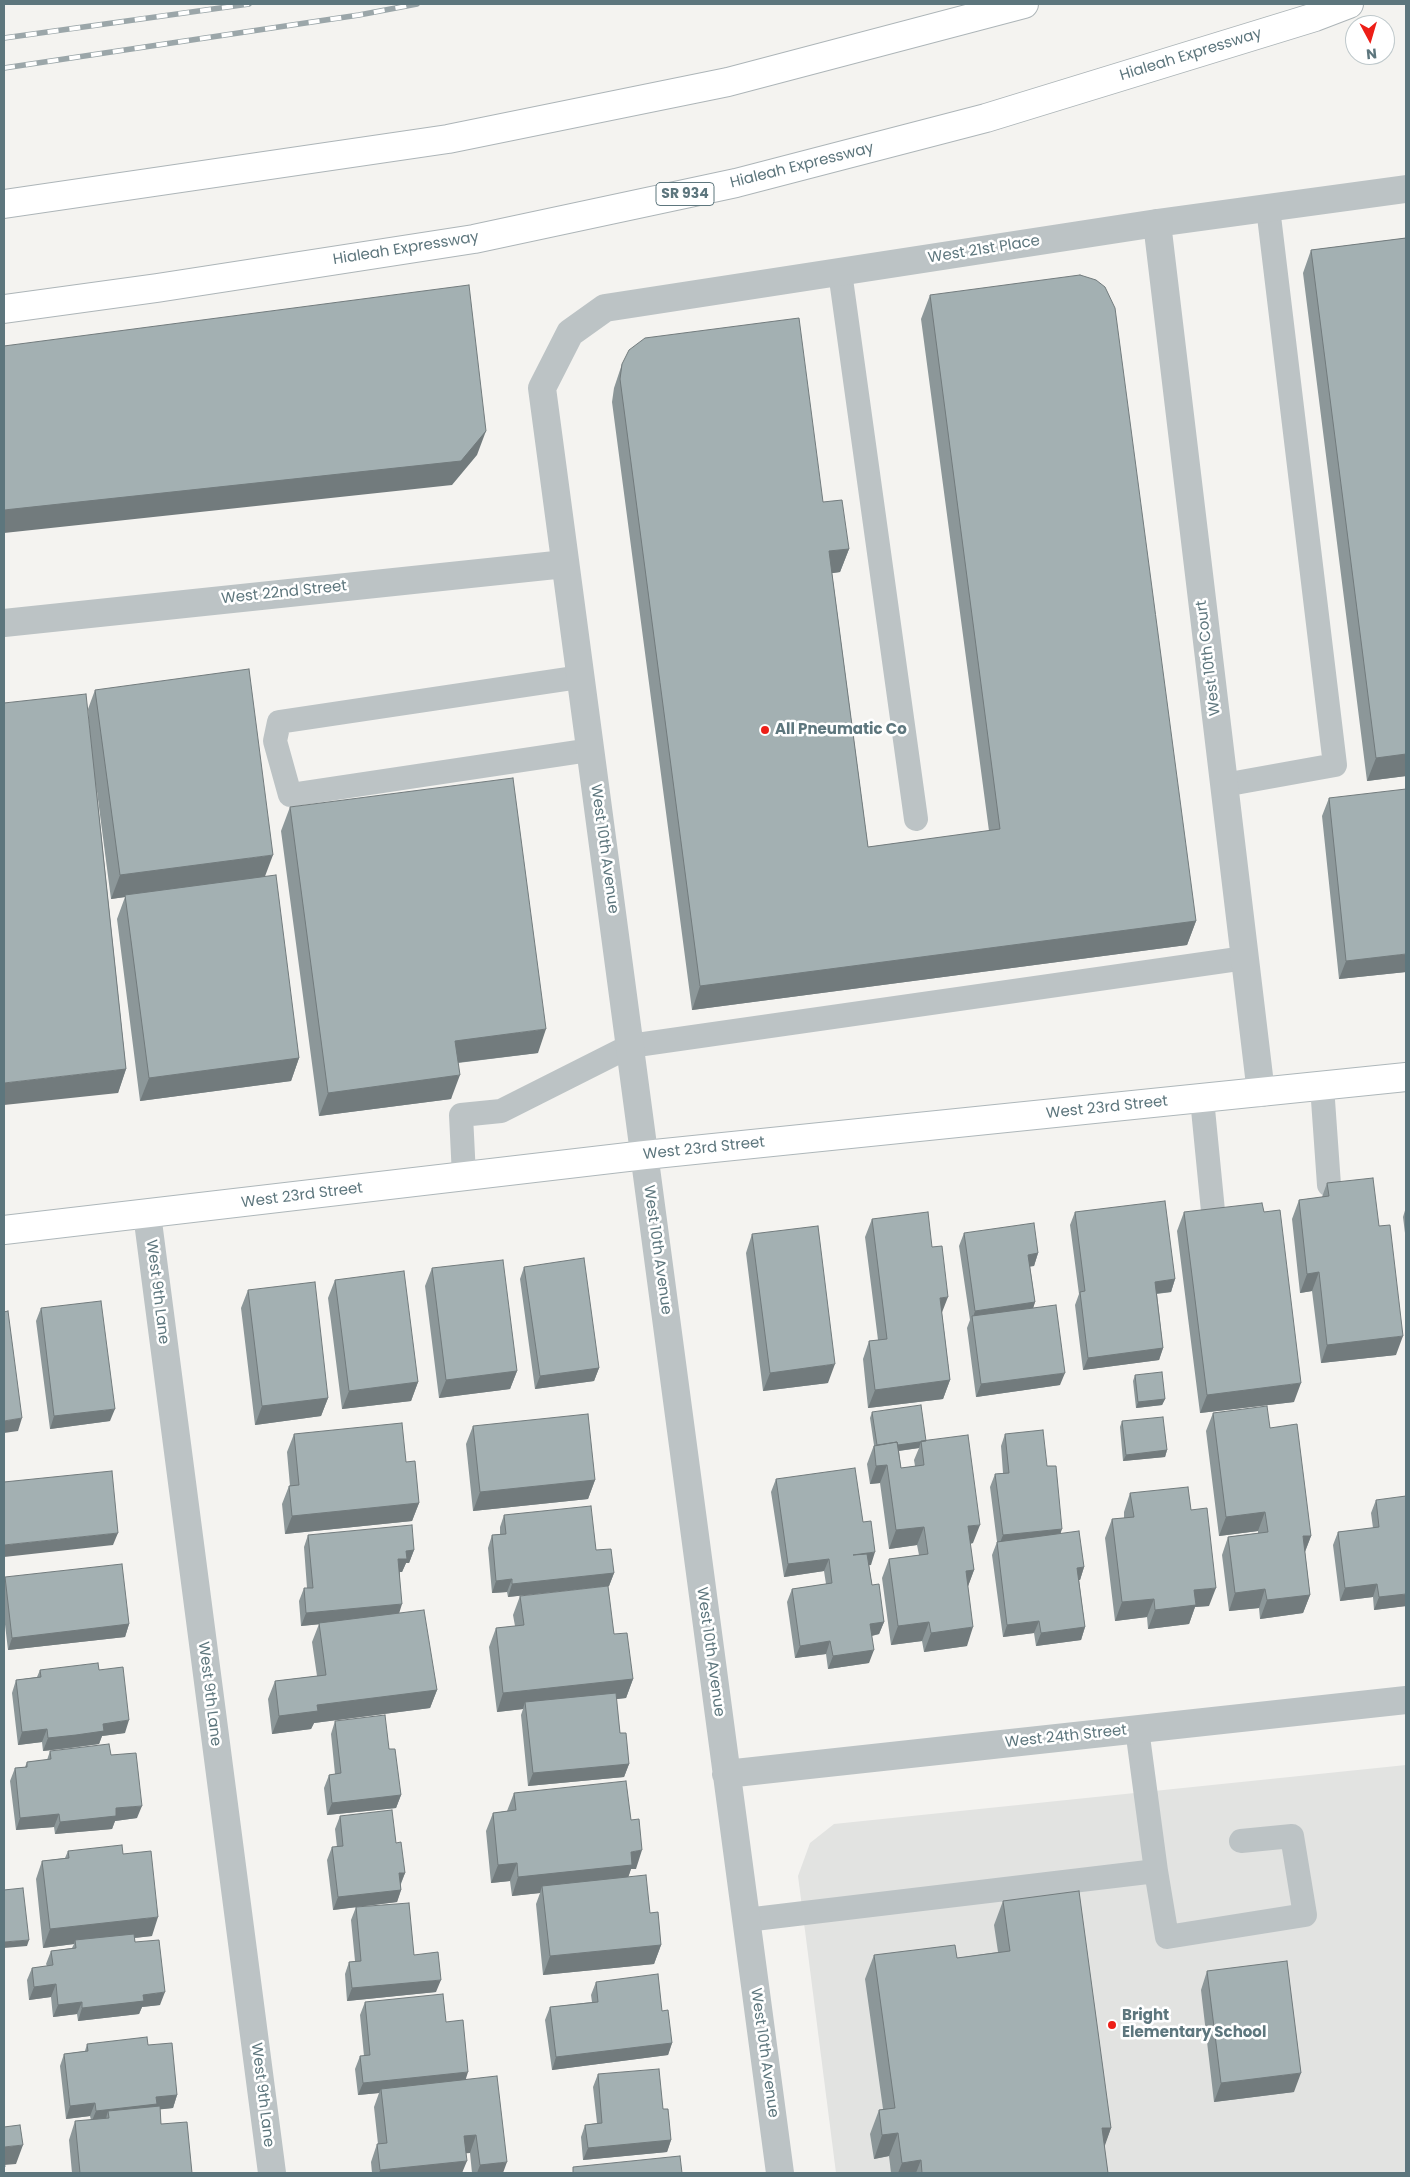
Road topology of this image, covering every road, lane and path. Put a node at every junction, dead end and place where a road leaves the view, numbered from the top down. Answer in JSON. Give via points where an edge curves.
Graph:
{"nodes":[{"id":1,"x":1024,"y":4,"type":"edge"},
{"id":2,"x":1350,"y":4,"type":"edge"},
{"id":3,"x":1406,"y":190,"type":"edge"},
{"id":4,"x":4,"y":204,"type":"edge"},
{"id":5,"x":1268,"y":208,"type":"junction"},
{"id":6,"x":1157,"y":224,"type":"junction"},
{"id":7,"x":840,"y":272,"type":"junction"},
{"id":8,"x":4,"y":309,"type":"edge"},
{"id":9,"x":570,"y":333,"type":"joint"},
{"id":10,"x":565,"y":564,"type":"junction"},
{"id":11,"x":4,"y":623,"type":"edge"},
{"id":12,"x":580,"y":677,"type":"junction"},
{"id":13,"x":590,"y":750,"type":"junction"},
{"id":14,"x":1224,"y":785,"type":"junction"},
{"id":15,"x":916,"y":819,"type":"dead end"},
{"id":16,"x":1244,"y":958,"type":"junction"},
{"id":17,"x":630,"y":1046,"type":"junction"},
{"id":18,"x":1406,"y":1077,"type":"edge"},
{"id":19,"x":1322,"y":1086,"type":"junction"},
{"id":20,"x":1261,"y":1093,"type":"junction"},
{"id":21,"x":1202,"y":1099,"type":"junction"},
{"id":22,"x":645,"y":1155,"type":"junction"},
{"id":23,"x":464,"y":1176,"type":"junction"},
{"id":24,"x":1329,"y":1185,"type":"edge"},
{"id":25,"x":1213,"y":1211,"type":"edge"},
{"id":26,"x":147,"y":1214,"type":"junction"},
{"id":27,"x":4,"y":1230,"type":"edge"},
{"id":28,"x":1406,"y":1700,"type":"edge"},
{"id":29,"x":1136,"y":1729,"type":"junction"},
{"id":30,"x":726,"y":1774,"type":"junction"},
{"id":31,"x":1241,"y":1841,"type":"dead end"},
{"id":32,"x":1156,"y":1871,"type":"junction"},
{"id":33,"x":746,"y":1920,"type":"junction"},
{"id":34,"x":272,"y":2173,"type":"edge"},
{"id":35,"x":780,"y":2173,"type":"edge"}],
"edges":[{"from":1,"to":4,"type":"main road","via":[[728,82],[448,139]]},
{"from":2,"to":8,"type":"main road","name":"Hialeah Expressway","number":"SR 934","via":[[986,118],[736,183],[474,239]]},
{"from":3,"to":5,"type":"street","name":"West 21st Place"},
{"from":5,"to":6,"type":"street","name":"West 21st Place"},
{"from":5,"to":14,"type":"lane","via":[[1335,765]]},
{"from":6,"to":7,"type":"street","name":"West 21st Place"},
{"from":6,"to":14,"type":"street","name":"West 10th Court"},
{"from":7,"to":9,"type":"street","name":"West 21st Place","via":[[605,308]]},
{"from":7,"to":15,"type":"lane"},
{"from":9,"to":10,"type":"street","name":"West 10th Avenue","via":[[542,388]]},
{"from":10,"to":11,"type":"street","name":"West 22nd Street"},
{"from":10,"to":12,"type":"street","name":"West 10th Avenue"},
{"from":12,"to":13,"type":"street","name":"West 10th Avenue"},
{"from":12,"to":13,"type":"lane","via":[[279,722],[275,742],[290,795]]},
{"from":13,"to":17,"type":"street","name":"West 10th Avenue"},
{"from":14,"to":16,"type":"street","name":"West 10th Court"},
{"from":16,"to":17,"type":"lane"},
{"from":16,"to":20,"type":"street","name":"West 10th Court"},
{"from":17,"to":22,"type":"street","name":"West 10th Avenue"},
{"from":17,"to":23,"type":"lane","via":[[501,1112],[461,1115]]},
{"from":18,"to":19,"type":"main road","name":"West 23rd Street"},
{"from":19,"to":20,"type":"main road","name":"West 23rd Street"},
{"from":19,"to":24,"type":"lane"},
{"from":20,"to":21,"type":"main road","name":"West 23rd Street"},
{"from":21,"to":22,"type":"main road","name":"West 23rd Street"},
{"from":21,"to":25,"type":"lane"},
{"from":22,"to":23,"type":"main road","name":"West 23rd Street"},
{"from":22,"to":30,"type":"street","name":"West 10th Avenue"},
{"from":23,"to":26,"type":"main road","name":"West 23rd Street"},
{"from":26,"to":27,"type":"main road","name":"West 23rd Street"},
{"from":26,"to":34,"type":"street","name":"West 9th Lane"},
{"from":28,"to":29,"type":"street","name":"West 24th Street"},
{"from":29,"to":30,"type":"street","name":"West 24th Street"},
{"from":29,"to":32,"type":"lane"},
{"from":30,"to":33,"type":"street","name":"West 10th Avenue"},
{"from":31,"to":32,"type":"lane","via":[[1292,1836],[1305,1915],[1167,1938]]},
{"from":32,"to":33,"type":"lane"},
{"from":33,"to":35,"type":"street","name":"West 10th Avenue"}]}
